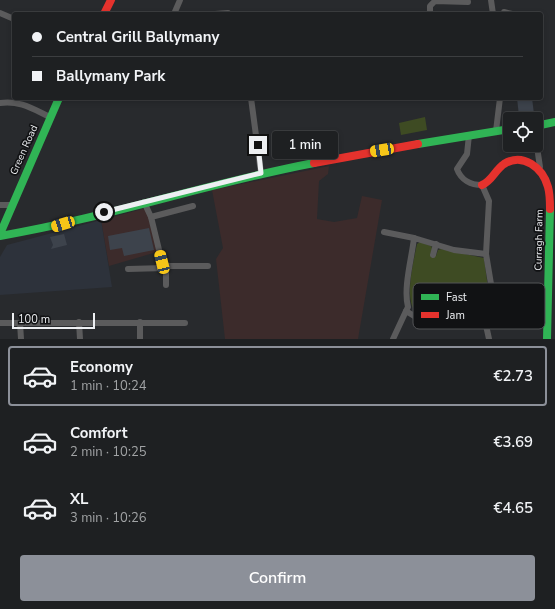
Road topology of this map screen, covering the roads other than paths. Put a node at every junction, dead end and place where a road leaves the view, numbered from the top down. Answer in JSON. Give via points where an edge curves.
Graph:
{"nodes":[{"id":1,"x":111,"y":0,"type":"edge"},
{"id":2,"x":180,"y":0,"type":"edge"},
{"id":3,"x":491,"y":0,"type":"edge"},
{"id":4,"x":468,"y":2,"type":"dead end"},
{"id":5,"x":105,"y":12,"type":"edge"},
{"id":6,"x":176,"y":12,"type":"edge"},
{"id":7,"x":430,"y":12,"type":"edge"},
{"id":8,"x":493,"y":12,"type":"edge"},
{"id":9,"x":0,"y":13,"type":"edge"},
{"id":10,"x":12,"y":17,"type":"edge"},
{"id":11,"x":58,"y":100,"type":"edge"},
{"id":12,"x":251,"y":100,"type":"edge"},
{"id":13,"x":500,"y":100,"type":"edge"},
{"id":14,"x":0,"y":103,"type":"edge"},
{"id":15,"x":50,"y":117,"type":"junction"},
{"id":16,"x":555,"y":122,"type":"edge"},
{"id":17,"x":543,"y":124,"type":"edge"},
{"id":18,"x":503,"y":130,"type":"edge"},
{"id":19,"x":496,"y":131,"type":"junction"},
{"id":20,"x":469,"y":136,"type":"junction"},
{"id":21,"x":538,"y":152,"type":"edge"},
{"id":22,"x":539,"y":169,"type":"junction"},
{"id":23,"x":261,"y":173,"type":"junction"},
{"id":24,"x":482,"y":185,"type":"junction"},
{"id":25,"x":144,"y":202,"type":"junction"},
{"id":26,"x":0,"y":205,"type":"edge"},
{"id":27,"x":12,"y":205,"type":"junction"},
{"id":28,"x":193,"y":206,"type":"dead end"},
{"id":29,"x":151,"y":217,"type":"junction"},
{"id":30,"x":384,"y":232,"type":"dead end"},
{"id":31,"x":0,"y":235,"type":"edge"},
{"id":32,"x":414,"y":238,"type":"junction"},
{"id":33,"x":436,"y":244,"type":"junction"},
{"id":34,"x":486,"y":254,"type":"junction"},
{"id":35,"x":433,"y":255,"type":"dead end"},
{"id":36,"x":208,"y":266,"type":"dead end"},
{"id":37,"x":164,"y":267,"type":"junction"},
{"id":38,"x":128,"y":269,"type":"dead end"},
{"id":39,"x":491,"y":283,"type":"edge"},
{"id":40,"x":166,"y":285,"type":"dead end"},
{"id":41,"x":406,"y":311,"type":"junction"},
{"id":42,"x":413,"y":315,"type":"edge"},
{"id":43,"x":79,"y":322,"type":"junction"},
{"id":44,"x":140,"y":322,"type":"junction"},
{"id":45,"x":0,"y":323,"type":"edge"},
{"id":46,"x":20,"y":323,"type":"junction"},
{"id":47,"x":185,"y":323,"type":"dead end"},
{"id":48,"x":487,"y":329,"type":"edge"},
{"id":49,"x":21,"y":339,"type":"edge"},
{"id":50,"x":80,"y":339,"type":"edge"},
{"id":51,"x":140,"y":339,"type":"edge"},
{"id":52,"x":393,"y":339,"type":"edge"},
{"id":53,"x":489,"y":339,"type":"edge"},
{"id":54,"x":547,"y":339,"type":"edge"}],
"edges":[{"from":1,"to":5,"type":"main road"},
{"from":2,"to":6,"type":"street"},
{"from":3,"to":8,"type":"street"},
{"from":4,"to":7,"type":"street","via":[[435,2],[430,6]]},
{"from":9,"to":10,"type":"street"},
{"from":11,"to":15,"type":"main road","name":"Green Road"},
{"from":12,"to":23,"type":"street"},
{"from":13,"to":19,"type":"street"},
{"from":14,"to":15,"type":"street","via":[[14,101]]},
{"from":15,"to":27,"type":"main road","name":"Green Road"},
{"from":16,"to":17,"type":"main road"},
{"from":18,"to":19,"type":"main road"},
{"from":19,"to":20,"type":"main road"},
{"from":20,"to":23,"type":"main road"},
{"from":20,"to":24,"type":"street","via":[[468,149],[457,169],[463,179]]},
{"from":21,"to":22,"type":"street","name":"Curragh Farm"},
{"from":22,"to":24,"type":"main road","via":[[523,161],[510,160],[497,170],[491,180]]},
{"from":22,"to":54,"type":"main road","name":"Curragh Farm","via":[[547,180],[550,194]]},
{"from":23,"to":25,"type":"main road"},
{"from":24,"to":34,"type":"street","via":[[489,201]]},
{"from":25,"to":29,"type":"street"},
{"from":25,"to":31,"type":"main road","via":[[52,227]]},
{"from":26,"to":27,"type":"street"},
{"from":27,"to":31,"type":"main road","name":"Green Road"},
{"from":28,"to":29,"type":"street"},
{"from":29,"to":37,"type":"street"},
{"from":30,"to":32,"type":"street"},
{"from":32,"to":33,"type":"street"},
{"from":32,"to":41,"type":"street"},
{"from":33,"to":34,"type":"street","via":[[454,250]]},
{"from":33,"to":35,"type":"street"},
{"from":34,"to":39,"type":"street"},
{"from":36,"to":37,"type":"street"},
{"from":37,"to":38,"type":"street"},
{"from":37,"to":40,"type":"street"},
{"from":41,"to":42,"type":"street"},
{"from":41,"to":52,"type":"street"},
{"from":43,"to":44,"type":"street"},
{"from":43,"to":46,"type":"street"},
{"from":43,"to":50,"type":"street"},
{"from":44,"to":47,"type":"street"},
{"from":44,"to":51,"type":"street"},
{"from":45,"to":46,"type":"street"},
{"from":46,"to":49,"type":"street"},
{"from":48,"to":53,"type":"street"}]}
